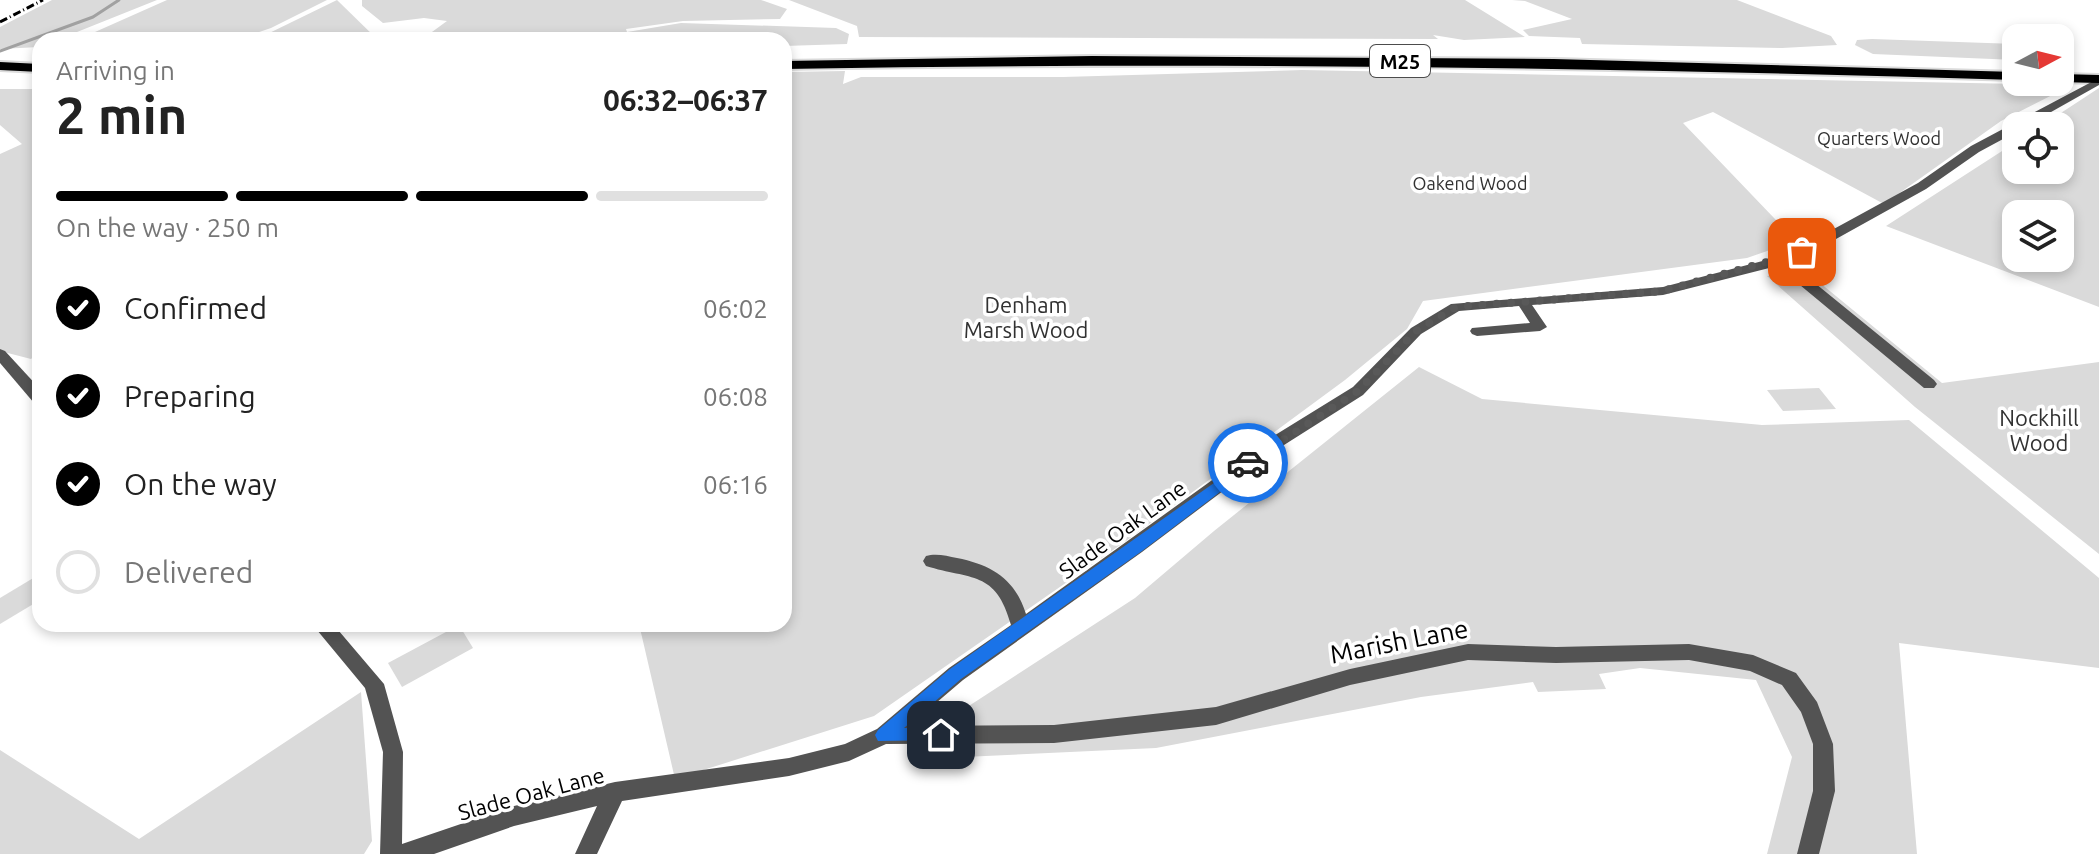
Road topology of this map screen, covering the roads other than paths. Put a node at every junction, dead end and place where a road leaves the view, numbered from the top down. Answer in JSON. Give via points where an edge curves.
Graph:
{"nodes":[{"id":1,"x":792,"y":55,"type":"edge"},
{"id":2,"x":792,"y":65,"type":"edge"},
{"id":3,"x":0,"y":66,"type":"edge"},
{"id":4,"x":2002,"y":66,"type":"edge"},
{"id":5,"x":32,"y":68,"type":"edge"},
{"id":6,"x":2074,"y":72,"type":"edge"},
{"id":7,"x":2002,"y":76,"type":"edge"},
{"id":8,"x":0,"y":77,"type":"edge"},
{"id":9,"x":2074,"y":78,"type":"edge"},
{"id":10,"x":32,"y":79,"type":"edge"},
{"id":11,"x":2097,"y":79,"type":"edge"},
{"id":12,"x":2041,"y":112,"type":"edge"},
{"id":13,"x":2002,"y":134,"type":"edge"},
{"id":14,"x":1779,"y":261,"type":"junction"},
{"id":15,"x":1523,"y":302,"type":"junction"},
{"id":16,"x":1477,"y":331,"type":"dead end"},
{"id":17,"x":0,"y":354,"type":"edge"},
{"id":18,"x":1929,"y":384,"type":"dead end"},
{"id":19,"x":32,"y":390,"type":"edge"},
{"id":20,"x":932,"y":561,"type":"dead end"},
{"id":21,"x":1021,"y":629,"type":"junction"},
{"id":22,"x":328,"y":632,"type":"edge"},
{"id":23,"x":884,"y":735,"type":"junction"},
{"id":24,"x":615,"y":792,"type":"junction"},
{"id":25,"x":391,"y":854,"type":"edge"},
{"id":26,"x":404,"y":854,"type":"edge"},
{"id":27,"x":586,"y":854,"type":"edge"},
{"id":28,"x":1808,"y":854,"type":"edge"}],
"edges":[{"from":1,"to":4,"type":"highway","number":"M25","via":[[1403,51]]},
{"from":2,"to":7,"type":"highway","number":"M25","via":[[1419,61]]},
{"from":3,"to":5,"type":"highway"},
{"from":6,"to":11,"type":"highway"},
{"from":8,"to":10,"type":"highway"},
{"from":9,"to":11,"type":"highway"},
{"from":11,"to":12,"type":"street","name":"Slade Oak Lane"},
{"from":13,"to":14,"type":"street","name":"Slade Oak Lane","via":[[1922,186]]},
{"from":14,"to":15,"type":"street","name":"Slade Oak Lane","via":[[1663,291]]},
{"from":14,"to":18,"type":"street"},
{"from":15,"to":16,"type":"street","via":[[1540,327]]},
{"from":15,"to":21,"type":"street","name":"Slade Oak Lane","via":[[1456,307],[1416,331],[1358,391],[1278,441]]},
{"from":17,"to":19,"type":"street"},
{"from":20,"to":21,"type":"street","via":[[976,567],[1000,580]]},
{"from":21,"to":23,"type":"street","name":"Slade Oak Lane","via":[[956,674]]},
{"from":22,"to":25,"type":"street","via":[[374,684],[393,752]]},
{"from":23,"to":24,"type":"street","name":"Slade Oak Lane","via":[[849,752],[789,767]]},
{"from":23,"to":28,"type":"street","name":"Marish Lane","via":[[1054,734],[1216,716],[1350,677],[1468,652],[1689,652],[1753,663],[1789,679],[1810,708],[1823,744],[1824,791]]},
{"from":24,"to":26,"type":"street","name":"Slade Oak Lane","via":[[514,816]]},
{"from":24,"to":27,"type":"street"}]}
